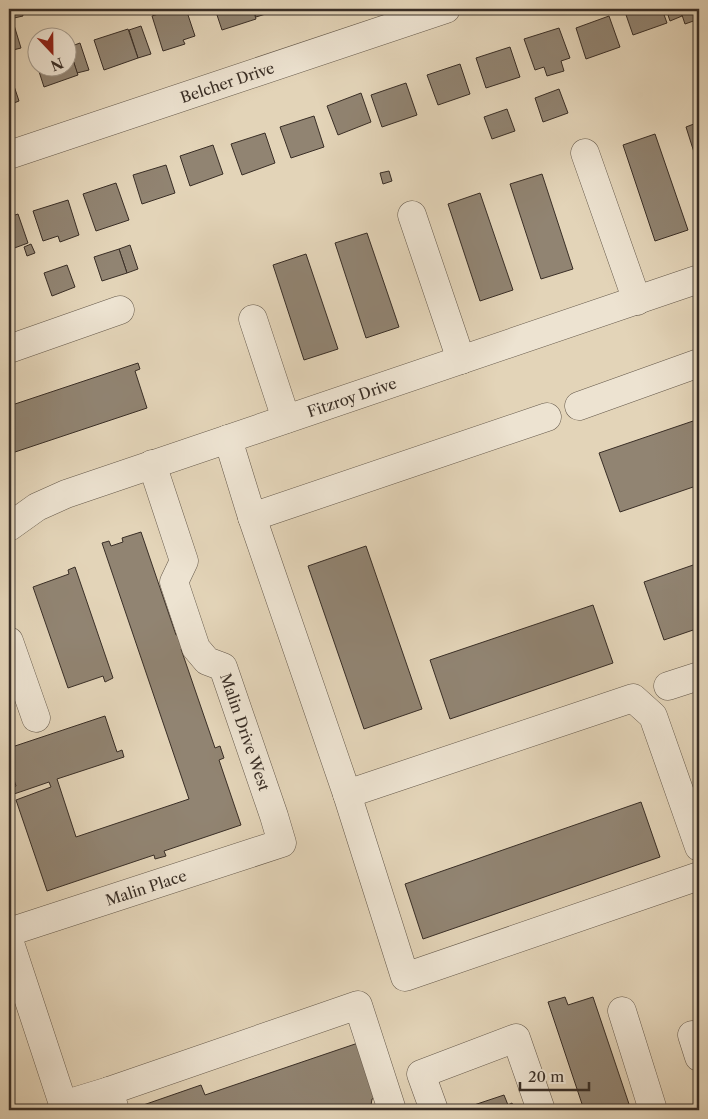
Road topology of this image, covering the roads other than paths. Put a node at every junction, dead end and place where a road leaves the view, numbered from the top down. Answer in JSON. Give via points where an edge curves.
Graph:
{"nodes":[{"id":1,"x":446,"y":9,"type":"edge"},
{"id":2,"x":586,"y":153,"type":"dead end"},
{"id":3,"x":9,"y":155,"type":"edge"},
{"id":4,"x":412,"y":214,"type":"dead end"},
{"id":5,"x":699,"y":279,"type":"edge"},
{"id":6,"x":637,"y":301,"type":"junction"},
{"id":7,"x":120,"y":310,"type":"dead end"},
{"id":8,"x":253,"y":319,"type":"dead end"},
{"id":9,"x":9,"y":349,"type":"edge"},
{"id":10,"x":461,"y":360,"type":"junction"},
{"id":11,"x":699,"y":363,"type":"edge"},
{"id":12,"x":578,"y":406,"type":"dead end"},
{"id":13,"x":547,"y":417,"type":"dead end"},
{"id":14,"x":286,"y":419,"type":"junction"},
{"id":15,"x":228,"y":439,"type":"junction"},
{"id":16,"x":152,"y":464,"type":"junction"},
{"id":17,"x":252,"y":517,"type":"junction"},
{"id":18,"x":9,"y":527,"type":"edge"},
{"id":19,"x":9,"y":641,"type":"edge"},
{"id":20,"x":699,"y":676,"type":"edge"},
{"id":21,"x":668,"y":686,"type":"dead end"},
{"id":22,"x":36,"y":718,"type":"dead end"},
{"id":23,"x":347,"y":794,"type":"junction"},
{"id":24,"x":282,"y":843,"type":"joint"},
{"id":25,"x":699,"y":847,"type":"edge"},
{"id":26,"x":699,"y":876,"type":"edge"},
{"id":27,"x":9,"y":932,"type":"edge"},
{"id":28,"x":9,"y":940,"type":"edge"},
{"id":29,"x":622,"y":1011,"type":"dead end"},
{"id":30,"x":112,"y":1100,"type":"edge"},
{"id":31,"x":64,"y":1108,"type":"edge"},
{"id":32,"x":392,"y":1110,"type":"edge"},
{"id":33,"x":434,"y":1110,"type":"edge"},
{"id":34,"x":542,"y":1110,"type":"edge"},
{"id":35,"x":653,"y":1110,"type":"edge"}],
"edges":[{"from":1,"to":3,"type":"street","name":"Belcher Drive"},
{"from":2,"to":6,"type":"street"},
{"from":4,"to":10,"type":"street"},
{"from":5,"to":6,"type":"street","name":"Fitzroy Drive"},
{"from":6,"to":10,"type":"street","name":"Fitzroy Drive"},
{"from":7,"to":9,"type":"street"},
{"from":8,"to":14,"type":"street"},
{"from":10,"to":14,"type":"street","name":"Fitzroy Drive"},
{"from":11,"to":12,"type":"street"},
{"from":13,"to":17,"type":"street"},
{"from":14,"to":15,"type":"street","name":"Fitzroy Drive"},
{"from":15,"to":16,"type":"street","name":"Fitzroy Drive"},
{"from":15,"to":17,"type":"street"},
{"from":16,"to":18,"type":"street","name":"Fitzroy Drive","via":[[66,494],[37,507]]},
{"from":16,"to":24,"type":"street","name":"Malin Drive West","via":[[184,561],[174,582],[196,648],[207,661],[223,667]]},
{"from":17,"to":23,"type":"street"},
{"from":19,"to":22,"type":"street"},
{"from":20,"to":21,"type":"street"},
{"from":23,"to":25,"type":"street","via":[[633,698],[653,716]]},
{"from":23,"to":26,"type":"street","via":[[405,977]]},
{"from":24,"to":27,"type":"street","name":"Malin Place"},
{"from":28,"to":31,"type":"street"},
{"from":29,"to":35,"type":"street"},
{"from":30,"to":31,"type":"street"},
{"from":30,"to":32,"type":"street","via":[[358,1005]]},
{"from":33,"to":34,"type":"street","via":[[420,1074],[516,1038]]}]}
